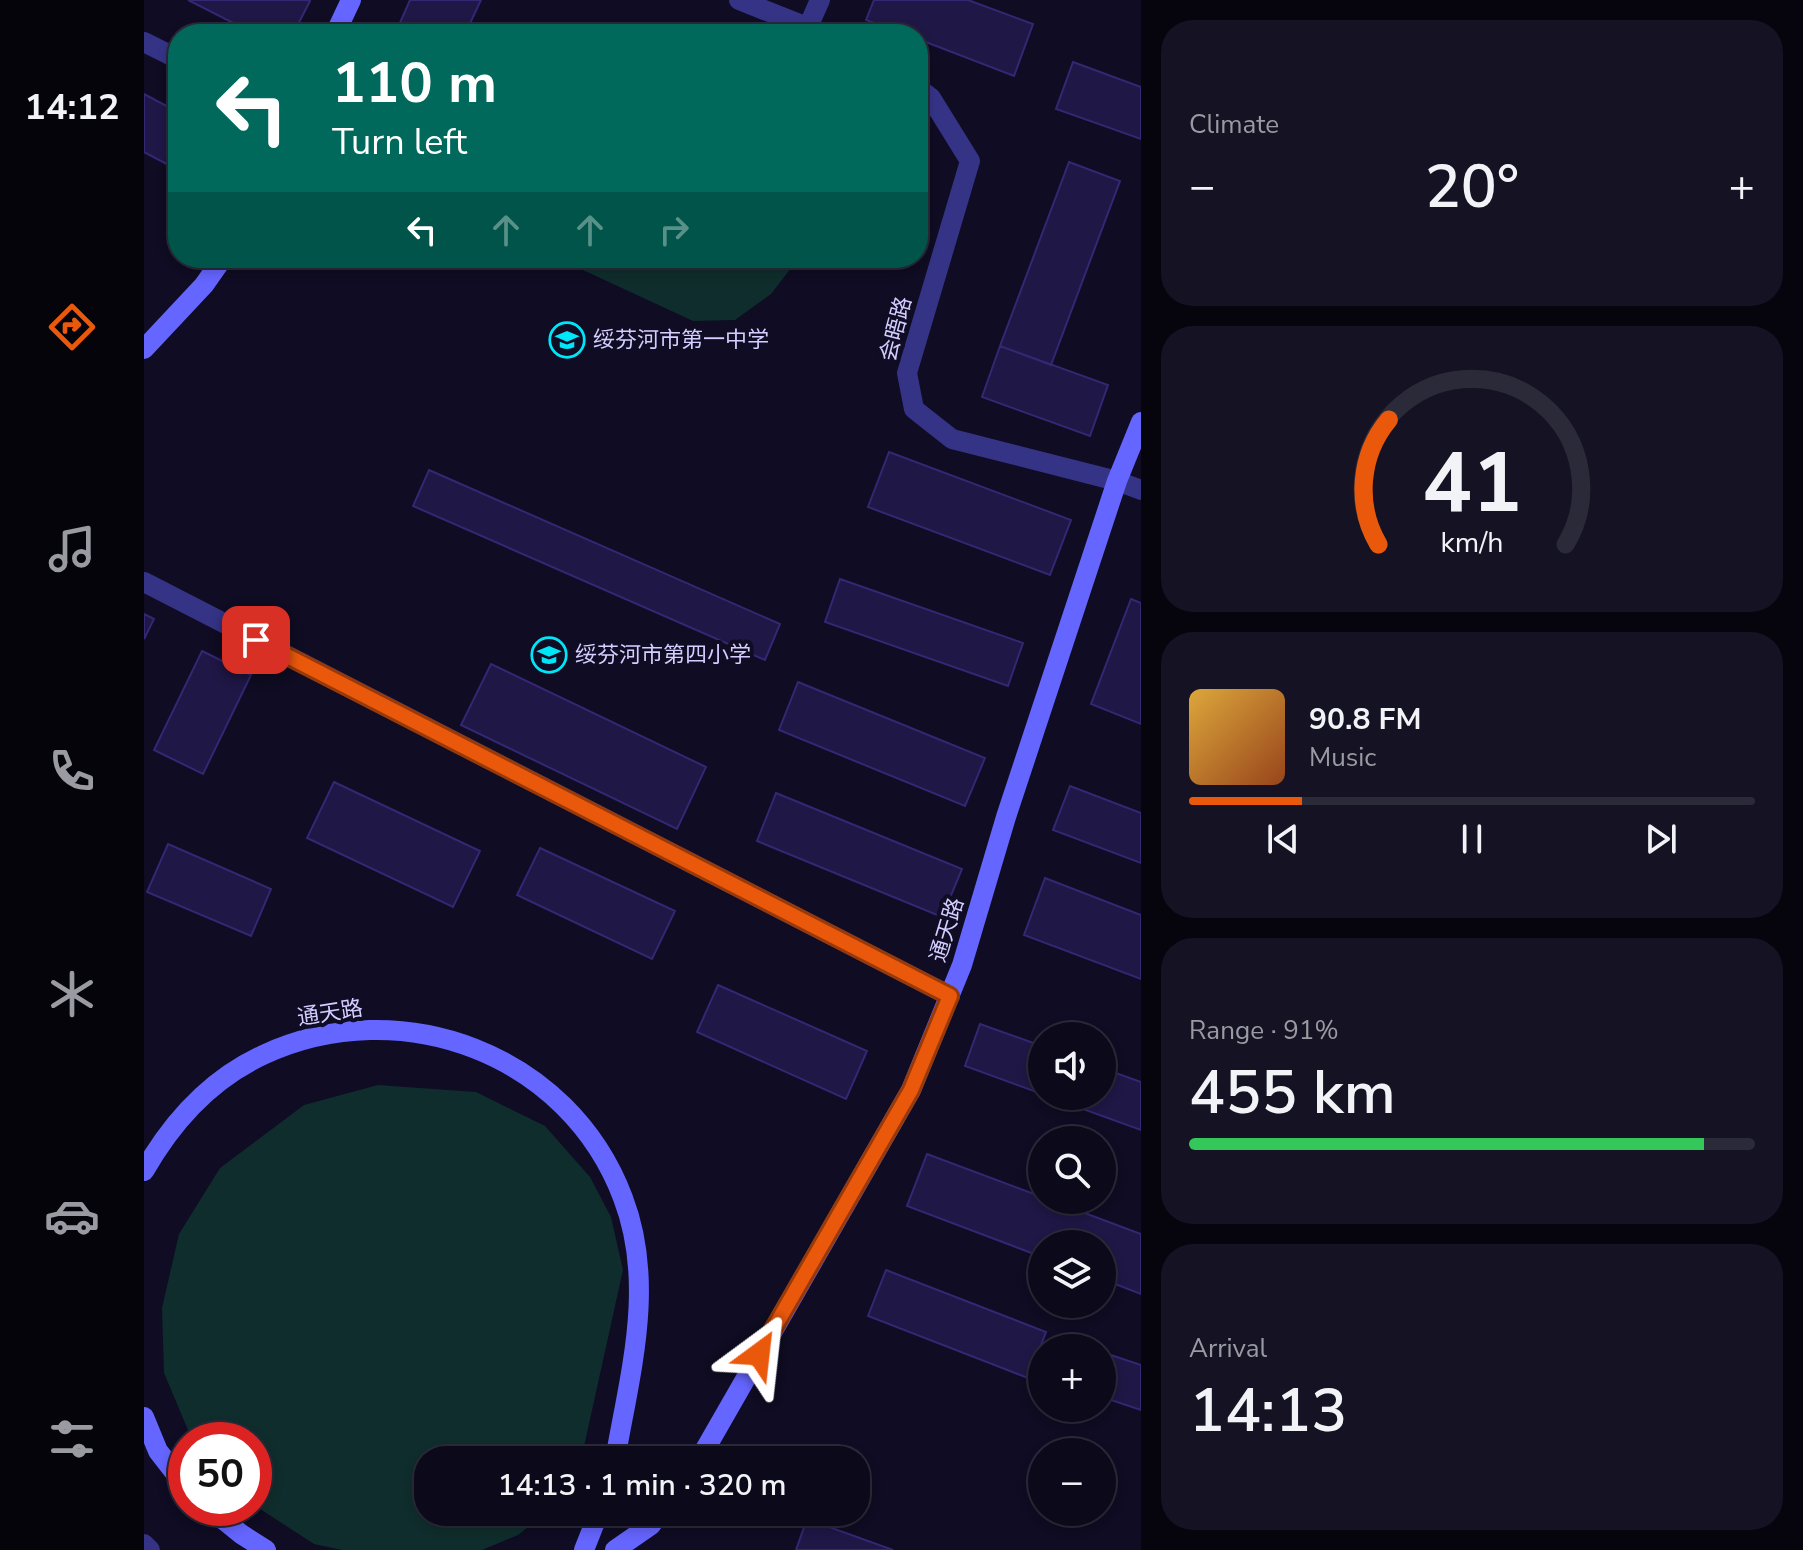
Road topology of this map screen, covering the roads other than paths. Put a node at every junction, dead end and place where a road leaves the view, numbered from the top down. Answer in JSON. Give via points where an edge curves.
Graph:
{"nodes":[{"id":1,"x":351,"y":0,"type":"edge"},
{"id":2,"x":739,"y":0,"type":"edge"},
{"id":3,"x":820,"y":0,"type":"edge"},
{"id":4,"x":340,"y":24,"type":"edge"},
{"id":5,"x":799,"y":24,"type":"edge"},
{"id":6,"x":817,"y":24,"type":"edge"},
{"id":7,"x":144,"y":42,"type":"edge"},
{"id":8,"x":168,"y":54,"type":"edge"},
{"id":9,"x":928,"y":96,"type":"edge"},
{"id":10,"x":216,"y":268,"type":"edge"},
{"id":11,"x":144,"y":349,"type":"edge"},
{"id":12,"x":1141,"y":422,"type":"edge"},
{"id":13,"x":1117,"y":481,"type":"junction"},
{"id":14,"x":1141,"y":490,"type":"edge"},
{"id":15,"x":144,"y":582,"type":"edge"},
{"id":16,"x":950,"y":996,"type":"junction"},
{"id":17,"x":144,"y":1171,"type":"edge"},
{"id":18,"x":144,"y":1417,"type":"edge"},
{"id":19,"x":617,"y":1446,"type":"edge"},
{"id":20,"x":707,"y":1446,"type":"edge"},
{"id":21,"x":168,"y":1464,"type":"edge"},
{"id":22,"x":231,"y":1526,"type":"edge"},
{"id":23,"x":593,"y":1526,"type":"edge"},
{"id":24,"x":650,"y":1526,"type":"edge"},
{"id":25,"x":144,"y":1544,"type":"edge"},
{"id":26,"x":150,"y":1550,"type":"edge"},
{"id":27,"x":266,"y":1550,"type":"edge"},
{"id":28,"x":584,"y":1550,"type":"edge"},
{"id":29,"x":615,"y":1550,"type":"edge"}],
"edges":[{"from":1,"to":4,"type":"main road"},
{"from":2,"to":5,"type":"street"},
{"from":3,"to":6,"type":"street"},
{"from":7,"to":8,"type":"street"},
{"from":9,"to":13,"type":"street","name":"会晤路","via":[[970,161],[907,373],[914,409],[952,439]]},
{"from":10,"to":11,"type":"main road"},
{"from":12,"to":13,"type":"main road","name":"通天路"},
{"from":13,"to":14,"type":"street","name":"会晤路"},
{"from":13,"to":16,"type":"main road","name":"通天路"},
{"from":15,"to":16,"type":"street"},
{"from":16,"to":20,"type":"main road","name":"通天路","via":[[911,1090]]},
{"from":17,"to":19,"type":"main road","name":"通天路","via":[[189,1108],[223,1079],[262,1055],[304,1039],[348,1030],[393,1029],[481,1050],[518,1070],[581,1125],[617,1185],[635,1238],[639,1321]]},
{"from":18,"to":21,"type":"main road"},
{"from":22,"to":27,"type":"main road"},
{"from":23,"to":28,"type":"main road"},
{"from":24,"to":29,"type":"main road"},
{"from":25,"to":26,"type":"street"}]}
